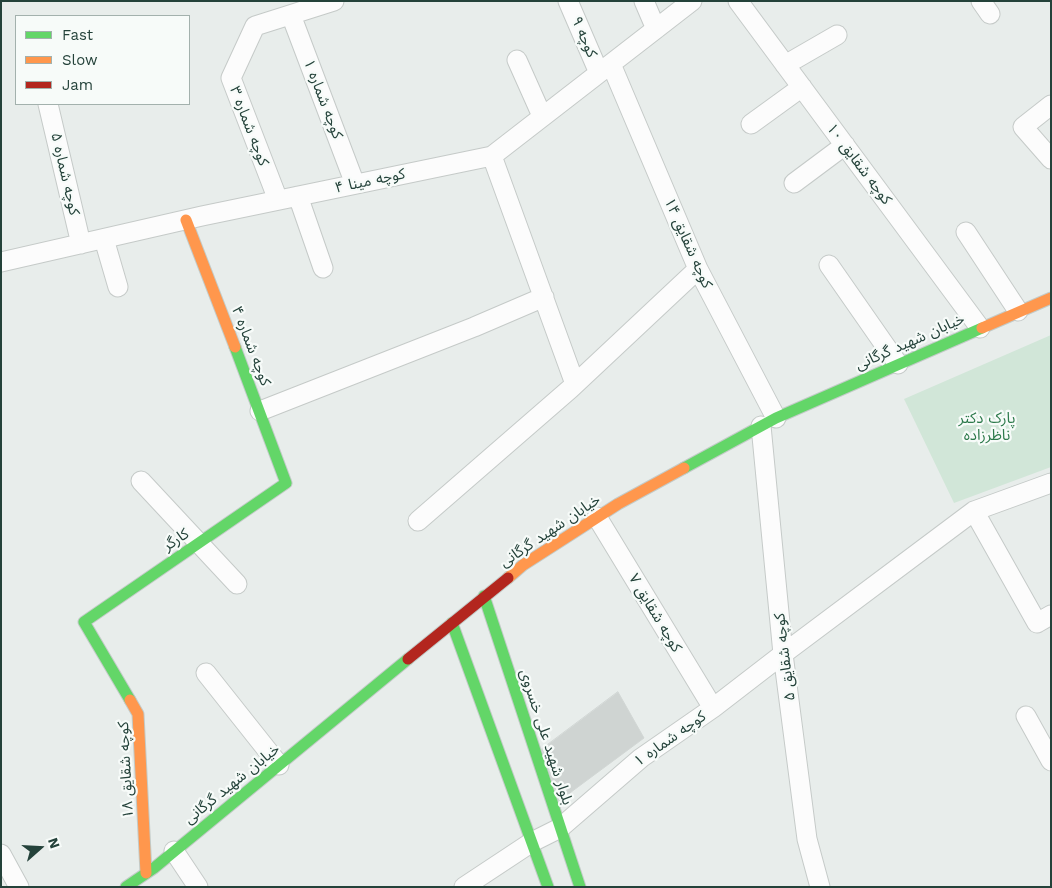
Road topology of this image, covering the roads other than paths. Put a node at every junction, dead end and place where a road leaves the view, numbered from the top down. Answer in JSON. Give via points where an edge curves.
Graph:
{"nodes":[{"id":1,"x":334,"y":1,"type":"edge"},
{"id":2,"x":568,"y":1,"type":"edge"},
{"id":3,"x":644,"y":1,"type":"edge"},
{"id":4,"x":692,"y":1,"type":"edge"},
{"id":5,"x":738,"y":1,"type":"edge"},
{"id":6,"x":291,"y":15,"type":"junction"},
{"id":7,"x":656,"y":29,"type":"junction"},
{"id":8,"x":837,"y":35,"type":"dead end"},
{"id":9,"x":517,"y":60,"type":"dead end"},
{"id":10,"x":785,"y":65,"type":"junction"},
{"id":11,"x":605,"y":69,"type":"junction"},
{"id":12,"x":802,"y":87,"type":"junction"},
{"id":13,"x":48,"y":105,"type":"edge"},
{"id":14,"x":1051,"y":105,"type":"edge"},
{"id":15,"x":542,"y":116,"type":"junction"},
{"id":16,"x":751,"y":124,"type":"dead end"},
{"id":17,"x":845,"y":145,"type":"junction"},
{"id":18,"x":492,"y":156,"type":"junction"},
{"id":19,"x":1051,"y":159,"type":"edge"},
{"id":20,"x":794,"y":183,"type":"dead end"},
{"id":21,"x":355,"y":184,"type":"junction"},
{"id":22,"x":298,"y":196,"type":"junction"},
{"id":23,"x":278,"y":200,"type":"junction"},
{"id":24,"x":186,"y":220,"type":"junction"},
{"id":25,"x":966,"y":232,"type":"dead end"},
{"id":26,"x":104,"y":238,"type":"junction"},
{"id":27,"x":81,"y":244,"type":"junction"},
{"id":28,"x":1,"y":262,"type":"edge"},
{"id":29,"x":829,"y":265,"type":"dead end"},
{"id":30,"x":323,"y":268,"type":"dead end"},
{"id":31,"x":698,"y":269,"type":"junction"},
{"id":32,"x":118,"y":287,"type":"dead end"},
{"id":33,"x":544,"y":297,"type":"junction"},
{"id":34,"x":1051,"y":298,"type":"edge"},
{"id":35,"x":1018,"y":312,"type":"junction"},
{"id":36,"x":980,"y":328,"type":"junction"},
{"id":37,"x":898,"y":364,"type":"junction"},
{"id":38,"x":575,"y":384,"type":"junction"},
{"id":39,"x":260,"y":411,"type":"junction"},
{"id":40,"x":768,"y":422,"type":"junction"},
{"id":41,"x":141,"y":481,"type":"dead end"},
{"id":42,"x":286,"y":483,"type":"joint"},
{"id":43,"x":1051,"y":483,"type":"edge"},
{"id":44,"x":974,"y":511,"type":"junction"},
{"id":45,"x":597,"y":517,"type":"junction"},
{"id":46,"x":418,"y":522,"type":"dead end"},
{"id":47,"x":198,"y":543,"type":"junction"},
{"id":48,"x":237,"y":584,"type":"dead end"},
{"id":49,"x":484,"y":596,"type":"junction"},
{"id":50,"x":1051,"y":615,"type":"edge"},
{"id":51,"x":84,"y":622,"type":"joint"},
{"id":52,"x":452,"y":623,"type":"junction"},
{"id":53,"x":783,"y":654,"type":"junction"},
{"id":54,"x":206,"y":673,"type":"dead end"},
{"id":55,"x":713,"y":708,"type":"junction"},
{"id":56,"x":1026,"y":716,"type":"dead end"},
{"id":57,"x":1051,"y":761,"type":"edge"},
{"id":58,"x":279,"y":765,"type":"junction"},
{"id":59,"x":560,"y":828,"type":"junction"},
{"id":60,"x":532,"y":842,"type":"junction"},
{"id":61,"x":174,"y":851,"type":"junction"},
{"id":62,"x":1,"y":854,"type":"edge"},
{"id":63,"x":146,"y":873,"type":"junction"},
{"id":64,"x":19,"y":887,"type":"edge"},
{"id":65,"x":126,"y":887,"type":"edge"},
{"id":66,"x":198,"y":887,"type":"edge"},
{"id":67,"x":464,"y":887,"type":"edge"},
{"id":68,"x":548,"y":887,"type":"edge"},
{"id":69,"x":580,"y":887,"type":"edge"},
{"id":70,"x":820,"y":887,"type":"edge"}],
"edges":[{"from":1,"to":6,"type":"street"},
{"from":2,"to":11,"type":"street","name":"کوچه ۹"},
{"from":3,"to":7,"type":"street"},
{"from":4,"to":7,"type":"street","name":"کوچه مینا ۴"},
{"from":5,"to":10,"type":"street","name":"کوچه شقایق ۱۰"},
{"from":6,"to":21,"type":"street","name":"کوچه شماره ۱"},
{"from":6,"to":23,"type":"street","name":"کوچه شماره ۳","via":[[255,26],[231,78]]},
{"from":7,"to":11,"type":"street","name":"کوچه مینا ۴"},
{"from":8,"to":10,"type":"street"},
{"from":9,"to":15,"type":"street"},
{"from":10,"to":12,"type":"street","name":"کوچه شقایق ۱۰"},
{"from":11,"to":15,"type":"street","name":"کوچه مینا ۴"},
{"from":11,"to":31,"type":"street","name":"کوچه شقایق ۱۴"},
{"from":12,"to":16,"type":"street"},
{"from":12,"to":17,"type":"street","name":"کوچه شقایق ۱۰"},
{"from":13,"to":27,"type":"street","name":"کوچه شماره ۵"},
{"from":14,"to":19,"type":"street","via":[[1023,127]]},
{"from":15,"to":18,"type":"street","name":"کوچه مینا ۴"},
{"from":17,"to":20,"type":"street"},
{"from":17,"to":36,"type":"street","name":"کوچه شقایق ۱۰"},
{"from":18,"to":21,"type":"street","name":"کوچه مینا ۴"},
{"from":18,"to":33,"type":"street"},
{"from":21,"to":22,"type":"street","name":"کوچه مینا ۴"},
{"from":22,"to":23,"type":"street","name":"کوچه مینا ۴"},
{"from":22,"to":30,"type":"street"},
{"from":23,"to":24,"type":"street","name":"کوچه مینا ۴"},
{"from":24,"to":26,"type":"street","name":"کوچه مینا ۴"},
{"from":24,"to":39,"type":"main road","name":"کوچه شماره ۴"},
{"from":25,"to":35,"type":"street"},
{"from":26,"to":27,"type":"street","name":"کوچه مینا ۴"},
{"from":26,"to":32,"type":"street"},
{"from":27,"to":28,"type":"street","name":"کوچه مینا ۴"},
{"from":29,"to":37,"type":"street"},
{"from":31,"to":38,"type":"street"},
{"from":31,"to":40,"type":"street","name":"کوچه شقایق ۱۴"},
{"from":33,"to":38,"type":"street"},
{"from":33,"to":39,"type":"street"},
{"from":34,"to":35,"type":"main road","name":"خیابان شهید گرگانی"},
{"from":35,"to":36,"type":"main road","name":"خیابان شهید گرگانی"},
{"from":36,"to":37,"type":"main road","name":"خیابان شهید گرگانی"},
{"from":37,"to":40,"type":"main road","name":"خیابان شهید گرگانی"},
{"from":38,"to":46,"type":"street"},
{"from":39,"to":42,"type":"main road","name":"کوچه شماره ۴"},
{"from":40,"to":45,"type":"main road","name":"خیابان شهید گرگانی"},
{"from":40,"to":53,"type":"street","name":"کوچه شقایق ۵"},
{"from":41,"to":47,"type":"street"},
{"from":42,"to":47,"type":"main road","name":"کارگر"},
{"from":43,"to":44,"type":"street","name":"کوچه شماره ۱"},
{"from":44,"to":50,"type":"street","via":[[1037,624]]},
{"from":44,"to":53,"type":"street","name":"کوچه شماره ۱"},
{"from":45,"to":49,"type":"main road","name":"خیابان شهید گرگانی","via":[[523,564]]},
{"from":45,"to":55,"type":"street","name":"کوچه شقایق ۷"},
{"from":47,"to":48,"type":"street"},
{"from":47,"to":51,"type":"main road","name":"کارگر"},
{"from":49,"to":52,"type":"main road","name":"خیابان شهید گرگانی"},
{"from":49,"to":59,"type":"main road","name":"بلوار شهید علی خسروی"},
{"from":51,"to":63,"type":"main road","name":"کوچه شقایق ۱۸","via":[[138,714]]},
{"from":52,"to":58,"type":"main road","name":"خیابان شهید گرگانی"},
{"from":52,"to":60,"type":"main road"},
{"from":53,"to":55,"type":"street","name":"کوچه شماره ۱"},
{"from":53,"to":70,"type":"street","name":"کوچه شقایق ۵","via":[[807,839]]},
{"from":54,"to":58,"type":"street"},
{"from":55,"to":59,"type":"street","name":"کوچه شماره ۱","via":[[641,758]]},
{"from":56,"to":57,"type":"street"},
{"from":58,"to":61,"type":"main road","name":"خیابان شهید گرگانی"},
{"from":59,"to":60,"type":"street","name":"کوچه شماره ۱"},
{"from":59,"to":69,"type":"main road","name":"بلوار شهید علی خسروی"},
{"from":60,"to":67,"type":"street","name":"کوچه شماره ۱"},
{"from":60,"to":68,"type":"main road"},
{"from":61,"to":63,"type":"main road","name":"خیابان شهید گرگانی"},
{"from":61,"to":66,"type":"street"},
{"from":62,"to":64,"type":"street"},
{"from":63,"to":65,"type":"main road","name":"خیابان شهید گرگانی"}]}
